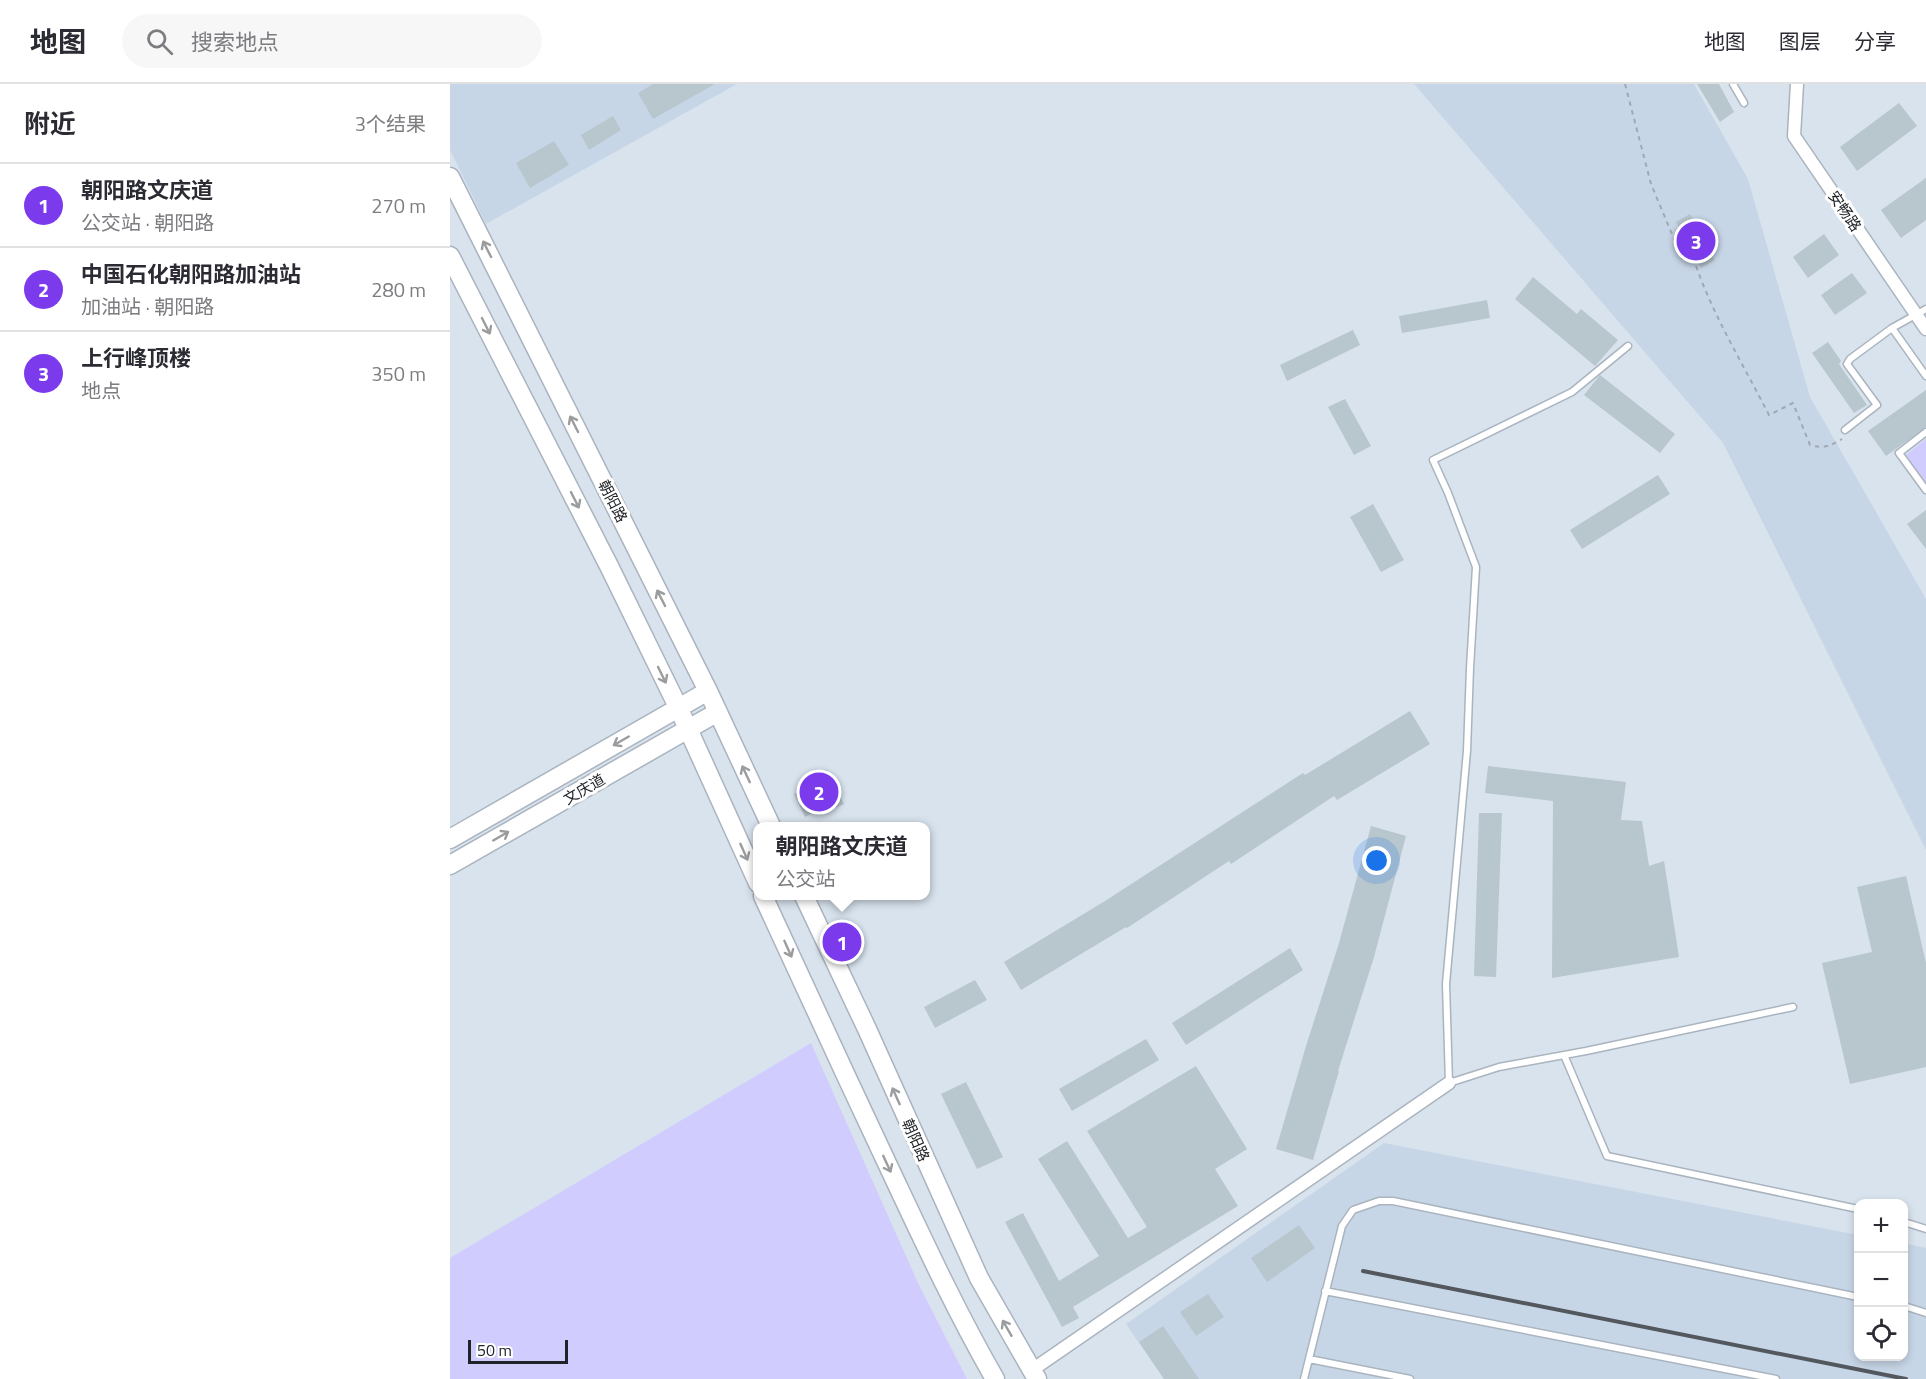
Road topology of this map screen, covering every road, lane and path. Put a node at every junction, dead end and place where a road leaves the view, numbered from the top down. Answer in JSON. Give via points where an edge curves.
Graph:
{"nodes":[{"id":1,"x":1625,"y":84,"type":"edge"},
{"id":2,"x":1733,"y":84,"type":"edge"},
{"id":3,"x":1797,"y":84,"type":"edge"},
{"id":4,"x":1744,"y":103,"type":"dead end"},
{"id":5,"x":450,"y":177,"type":"edge"},
{"id":6,"x":450,"y":256,"type":"edge"},
{"id":7,"x":1921,"y":311,"type":"edge"},
{"id":8,"x":1892,"y":328,"type":"junction"},
{"id":9,"x":1926,"y":329,"type":"edge"},
{"id":10,"x":1628,"y":346,"type":"dead end"},
{"id":11,"x":1926,"y":376,"type":"edge"},
{"id":12,"x":1845,"y":430,"type":"joint"},
{"id":13,"x":1926,"y":432,"type":"edge"},
{"id":14,"x":1926,"y":490,"type":"edge"},
{"id":15,"x":708,"y":691,"type":"junction"},
{"id":16,"x":679,"y":709,"type":"junction"},
{"id":17,"x":718,"y":712,"type":"junction"},
{"id":18,"x":688,"y":729,"type":"junction"},
{"id":19,"x":769,"y":822,"type":"edge"},
{"id":20,"x":450,"y":839,"type":"edge"},
{"id":21,"x":450,"y":865,"type":"edge"},
{"id":22,"x":753,"y":873,"type":"edge"},
{"id":23,"x":766,"y":900,"type":"edge"},
{"id":24,"x":806,"y":900,"type":"edge"},
{"id":25,"x":1793,"y":1007,"type":"dead end"},
{"id":26,"x":1564,"y":1055,"type":"junction"},
{"id":27,"x":1449,"y":1083,"type":"junction"},
{"id":28,"x":1854,"y":1208,"type":"edge"},
{"id":29,"x":1908,"y":1223,"type":"edge"},
{"id":30,"x":1926,"y":1229,"type":"edge"},
{"id":31,"x":1325,"y":1291,"type":"junction"},
{"id":32,"x":1854,"y":1296,"type":"edge"},
{"id":33,"x":1907,"y":1307,"type":"edge"},
{"id":34,"x":1926,"y":1313,"type":"edge"},
{"id":35,"x":1309,"y":1359,"type":"junction"},
{"id":36,"x":1034,"y":1375,"type":"edge"},
{"id":37,"x":995,"y":1379,"type":"edge"},
{"id":38,"x":1304,"y":1379,"type":"edge"},
{"id":39,"x":1410,"y":1379,"type":"edge"},
{"id":40,"x":1776,"y":1379,"type":"edge"}],
"edges":[{"from":1,"to":12,"type":"path","via":[[1651,184],[1668,226],[1682,258],[1692,254],[1718,317],[1769,415],[1793,403],[1810,445],[1820,448],[1841,439]]},
{"from":2,"to":4,"type":"lane"},
{"from":3,"to":7,"type":"street","name":"安畅路","via":[[1794,136]]},
{"from":15,"to":5,"type":"main road","name":"朝阳路","one_way":true},
{"from":6,"to":16,"type":"main road","one_way":true},
{"from":7,"to":8,"type":"lane"},
{"from":7,"to":9,"type":"street","name":"安畅路"},
{"from":8,"to":11,"type":"lane"},
{"from":8,"to":12,"type":"lane","via":[[1847,364],[1877,405]]},
{"from":10,"to":27,"type":"lane","via":[[1572,392],[1433,460],[1476,567],[1467,751],[1446,984]]},
{"from":13,"to":14,"type":"lane","via":[[1899,453]]},
{"from":15,"to":16,"type":"main road","name":"文庆道"},
{"from":15,"to":17,"type":"main road","name":"朝阳路"},
{"from":16,"to":18,"type":"main road"},
{"from":16,"to":20,"type":"main road","name":"文庆道","one_way":true},
{"from":17,"to":18,"type":"main road","name":"文庆道"},
{"from":19,"to":17,"type":"main road","name":"朝阳路","one_way":true},
{"from":21,"to":18,"type":"main road","name":"文庆道","one_way":true},
{"from":18,"to":22,"type":"main road","one_way":true},
{"from":23,"to":37,"type":"main road","one_way":true,"via":[[954,1304]]},
{"from":36,"to":24,"type":"main road","name":"朝阳路","one_way":true,"via":[[975,1269]]},
{"from":25,"to":26,"type":"lane"},
{"from":26,"to":27,"type":"lane","via":[[1499,1067]]},
{"from":26,"to":28,"type":"lane","via":[[1606,1156]]},
{"from":27,"to":36,"type":"street"},
{"from":29,"to":30,"type":"lane"},
{"from":31,"to":32,"type":"lane","via":[[1342,1226],[1353,1210],[1379,1201],[1393,1201]]},
{"from":31,"to":35,"type":"lane"},
{"from":31,"to":40,"type":"lane"},
{"from":33,"to":34,"type":"lane"},
{"from":35,"to":38,"type":"lane"},
{"from":35,"to":39,"type":"lane"}]}
